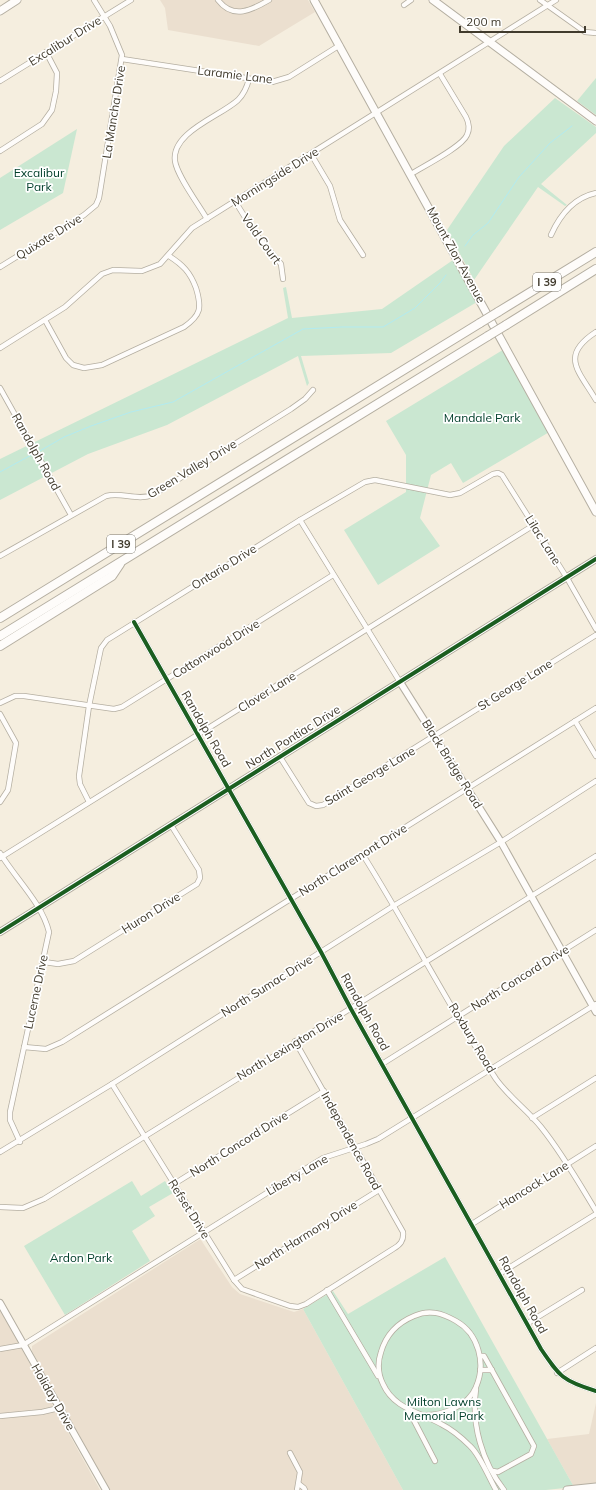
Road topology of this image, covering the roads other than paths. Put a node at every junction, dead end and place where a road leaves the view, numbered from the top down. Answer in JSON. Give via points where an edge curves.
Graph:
{"nodes":[{"id":1,"x":17,"y":0,"type":"edge"},
{"id":2,"x":94,"y":0,"type":"edge"},
{"id":3,"x":131,"y":0,"type":"edge"},
{"id":4,"x":218,"y":0,"type":"edge"},
{"id":5,"x":269,"y":0,"type":"edge"},
{"id":6,"x":314,"y":0,"type":"edge"},
{"id":7,"x":411,"y":0,"type":"edge"},
{"id":8,"x":433,"y":0,"type":"edge"},
{"id":9,"x":540,"y":0,"type":"edge"},
{"id":10,"x":556,"y":0,"type":"edge"},
{"id":11,"x":404,"y":5,"type":"dead end"},
{"id":12,"x":549,"y":6,"type":"junction"},
{"id":13,"x":0,"y":11,"type":"edge"},
{"id":14,"x":104,"y":17,"type":"junction"},
{"id":15,"x":596,"y":33,"type":"edge"},
{"id":16,"x":490,"y":42,"type":"junction"},
{"id":17,"x":340,"y":45,"type":"junction"},
{"id":18,"x":46,"y":52,"type":"junction"},
{"id":19,"x":122,"y":59,"type":"junction"},
{"id":20,"x":440,"y":74,"type":"junction"},
{"id":21,"x":249,"y":79,"type":"junction"},
{"id":22,"x":0,"y":81,"type":"edge"},
{"id":23,"x":378,"y":113,"type":"junction"},
{"id":24,"x":596,"y":121,"type":"edge"},
{"id":25,"x":0,"y":151,"type":"edge"},
{"id":26,"x":311,"y":154,"type":"junction"},
{"id":27,"x":411,"y":174,"type":"junction"},
{"id":28,"x":596,"y":193,"type":"edge"},
{"id":29,"x":235,"y":201,"type":"junction"},
{"id":30,"x":96,"y":205,"type":"joint"},
{"id":31,"x":207,"y":219,"type":"junction"},
{"id":32,"x":551,"y":235,"type":"dead end"},
{"id":33,"x":596,"y":252,"type":"edge"},
{"id":34,"x":363,"y":255,"type":"dead end"},
{"id":35,"x":169,"y":256,"type":"junction"},
{"id":36,"x":0,"y":266,"type":"edge"},
{"id":37,"x":596,"y":269,"type":"edge"},
{"id":38,"x":283,"y":279,"type":"dead end"},
{"id":39,"x":45,"y":320,"type":"junction"},
{"id":40,"x":596,"y":332,"type":"edge"},
{"id":41,"x":0,"y":348,"type":"edge"},
{"id":42,"x":0,"y":388,"type":"edge"},
{"id":43,"x":313,"y":390,"type":"dead end"},
{"id":44,"x":596,"y":400,"type":"edge"},
{"id":45,"x":500,"y":474,"type":"joint"},
{"id":46,"x":596,"y":512,"type":"edge"},
{"id":47,"x":71,"y":515,"type":"junction"},
{"id":48,"x":300,"y":520,"type":"junction"},
{"id":49,"x":534,"y":525,"type":"junction"},
{"id":50,"x":0,"y":556,"type":"edge"},
{"id":51,"x":596,"y":559,"type":"edge"},
{"id":52,"x":122,"y":561,"type":"junction"},
{"id":53,"x":333,"y":575,"type":"junction"},
{"id":54,"x":567,"y":578,"type":"junction"},
{"id":55,"x":0,"y":618,"type":"edge"},
{"id":56,"x":134,"y":622,"type":"junction"},
{"id":57,"x":596,"y":629,"type":"edge"},
{"id":58,"x":367,"y":630,"type":"junction"},
{"id":59,"x":596,"y":635,"type":"edge"},
{"id":60,"x":0,"y":636,"type":"edge"},
{"id":61,"x":0,"y":646,"type":"edge"},
{"id":62,"x":166,"y":680,"type":"junction"},
{"id":63,"x":400,"y":682,"type":"junction"},
{"id":64,"x":0,"y":702,"type":"edge"},
{"id":65,"x":90,"y":706,"type":"junction"},
{"id":66,"x":596,"y":708,"type":"edge"},
{"id":67,"x":0,"y":714,"type":"edge"},
{"id":68,"x":575,"y":721,"type":"junction"},
{"id":69,"x":197,"y":735,"type":"junction"},
{"id":70,"x":434,"y":736,"type":"junction"},
{"id":71,"x":596,"y":756,"type":"edge"},
{"id":72,"x":280,"y":757,"type":"junction"},
{"id":73,"x":596,"y":781,"type":"edge"},
{"id":74,"x":228,"y":789,"type":"junction"},
{"id":75,"x":467,"y":789,"type":"junction"},
{"id":76,"x":0,"y":802,"type":"edge"},
{"id":77,"x":89,"y":802,"type":"junction"},
{"id":78,"x":171,"y":825,"type":"junction"},
{"id":79,"x":501,"y":842,"type":"junction"},
{"id":80,"x":362,"y":854,"type":"junction"},
{"id":81,"x":1,"y":856,"type":"edge"},
{"id":82,"x":596,"y":856,"type":"edge"},
{"id":83,"x":531,"y":897,"type":"junction"},
{"id":84,"x":291,"y":899,"type":"junction"},
{"id":85,"x":395,"y":905,"type":"junction"},
{"id":86,"x":38,"y":908,"type":"junction"},
{"id":87,"x":596,"y":930,"type":"edge"},
{"id":88,"x":0,"y":932,"type":"edge"},
{"id":89,"x":562,"y":951,"type":"junction"},
{"id":90,"x":321,"y":952,"type":"junction"},
{"id":91,"x":427,"y":961,"type":"junction"},
{"id":92,"x":44,"y":962,"type":"junction"},
{"id":93,"x":594,"y":1005,"type":"edge"},
{"id":94,"x":351,"y":1009,"type":"junction"},
{"id":95,"x":596,"y":1012,"type":"edge"},
{"id":96,"x":458,"y":1016,"type":"junction"},
{"id":97,"x":295,"y":1041,"type":"junction"},
{"id":98,"x":24,"y":1047,"type":"junction"},
{"id":99,"x":382,"y":1064,"type":"junction"},
{"id":100,"x":490,"y":1070,"type":"junction"},
{"id":101,"x":596,"y":1078,"type":"edge"},
{"id":102,"x":112,"y":1084,"type":"junction"},
{"id":103,"x":324,"y":1091,"type":"junction"},
{"id":104,"x":413,"y":1118,"type":"junction"},
{"id":105,"x":532,"y":1118,"type":"junction"},
{"id":106,"x":144,"y":1135,"type":"junction"},
{"id":107,"x":20,"y":1142,"type":"junction"},
{"id":108,"x":596,"y":1146,"type":"edge"},
{"id":109,"x":355,"y":1148,"type":"junction"},
{"id":110,"x":0,"y":1152,"type":"edge"},
{"id":111,"x":567,"y":1164,"type":"junction"},
{"id":112,"x":174,"y":1184,"type":"junction"},
{"id":113,"x":379,"y":1190,"type":"junction"},
{"id":114,"x":0,"y":1207,"type":"edge"},
{"id":115,"x":596,"y":1213,"type":"edge"},
{"id":116,"x":472,"y":1224,"type":"junction"},
{"id":117,"x":204,"y":1232,"type":"junction"},
{"id":118,"x":499,"y":1274,"type":"junction"},
{"id":119,"x":234,"y":1280,"type":"junction"},
{"id":120,"x":327,"y":1290,"type":"junction"},
{"id":121,"x":582,"y":1290,"type":"dead end"},
{"id":122,"x":0,"y":1303,"type":"edge"},
{"id":123,"x":528,"y":1323,"type":"junction"},
{"id":124,"x":23,"y":1345,"type":"junction"},
{"id":125,"x":596,"y":1348,"type":"edge"},
{"id":126,"x":0,"y":1350,"type":"edge"},
{"id":127,"x":480,"y":1356,"type":"junction"},
{"id":128,"x":379,"y":1357,"type":"junction"},
{"id":129,"x":368,"y":1359,"type":"junction"},
{"id":130,"x":480,"y":1370,"type":"junction"},
{"id":131,"x":492,"y":1370,"type":"junction"},
{"id":132,"x":557,"y":1373,"type":"junction"},
{"id":133,"x":383,"y":1385,"type":"junction"},
{"id":134,"x":476,"y":1389,"type":"junction"},
{"id":135,"x":596,"y":1391,"type":"edge"},
{"id":136,"x":59,"y":1408,"type":"junction"},
{"id":137,"x":408,"y":1409,"type":"junction"},
{"id":138,"x":442,"y":1413,"type":"junction"},
{"id":139,"x":422,"y":1414,"type":"junction"},
{"id":140,"x":0,"y":1416,"type":"edge"},
{"id":141,"x":442,"y":1424,"type":"junction"},
{"id":142,"x":481,"y":1444,"type":"junction"},
{"id":143,"x":472,"y":1447,"type":"junction"},
{"id":144,"x":290,"y":1453,"type":"dead end"},
{"id":145,"x":435,"y":1461,"type":"dead end"},
{"id":146,"x":495,"y":1472,"type":"junction"},
{"id":147,"x":299,"y":1484,"type":"junction"},
{"id":148,"x":596,"y":1487,"type":"edge"},
{"id":149,"x":106,"y":1490,"type":"edge"},
{"id":150,"x":297,"y":1490,"type":"edge"},
{"id":151,"x":304,"y":1490,"type":"edge"},
{"id":152,"x":496,"y":1490,"type":"edge"},
{"id":153,"x":504,"y":1490,"type":"edge"},
{"id":154,"x":567,"y":1490,"type":"edge"}],
"edges":[{"from":1,"to":13,"type":"main road"},
{"from":2,"to":14,"type":"street","name":"La Mancha Drive"},
{"from":3,"to":14,"type":"street","name":"Excalibur Drive"},
{"from":4,"to":5,"type":"street","via":[[229,10],[243,12]]},
{"from":6,"to":17,"type":"main road","name":"Mount Zion Avenue"},
{"from":7,"to":11,"type":"street"},
{"from":8,"to":16,"type":"main road"},
{"from":9,"to":12,"type":"street"},
{"from":10,"to":12,"type":"street","name":"Morningside Drive"},
{"from":12,"to":15,"type":"street","via":[[585,32]]},
{"from":12,"to":16,"type":"street","name":"Morningside Drive"},
{"from":14,"to":18,"type":"street","name":"Excalibur Drive"},
{"from":14,"to":19,"type":"street","name":"La Mancha Drive","via":[[120,49]]},
{"from":16,"to":20,"type":"street","name":"Morningside Drive"},
{"from":16,"to":24,"type":"main road"},
{"from":17,"to":21,"type":"street","name":"Laramie Lane","via":[[281,80],[272,82]]},
{"from":17,"to":23,"type":"main road","name":"Mount Zion Avenue"},
{"from":18,"to":22,"type":"street","name":"Excalibur Drive"},
{"from":18,"to":25,"type":"street","via":[[56,73],[52,110],[42,124]]},
{"from":19,"to":21,"type":"street","name":"Laramie Lane"},
{"from":19,"to":30,"type":"street","name":"La Mancha Drive","via":[[101,190]]},
{"from":20,"to":23,"type":"street","name":"Morningside Drive"},
{"from":20,"to":27,"type":"street","via":[[466,117],[468,133],[461,143]]},
{"from":21,"to":31,"type":"street","via":[[239,100],[186,135],[175,153],[177,167]]},
{"from":23,"to":26,"type":"street","name":"Morningside Drive"},
{"from":23,"to":27,"type":"main road","name":"Mount Zion Avenue"},
{"from":26,"to":29,"type":"street","name":"Morningside Drive"},
{"from":26,"to":34,"type":"street","via":[[330,186],[340,220]]},
{"from":27,"to":46,"type":"main road","name":"Mount Zion Avenue"},
{"from":28,"to":32,"type":"street","via":[[568,208],[558,219]]},
{"from":29,"to":31,"type":"street","name":"Morningside Drive"},
{"from":29,"to":38,"type":"street","name":"Vold Court","via":[[254,232],[281,264]]},
{"from":30,"to":36,"type":"street","name":"Quixote Drive","via":[[84,215]]},
{"from":31,"to":35,"type":"street","name":"Morningside Drive","via":[[192,228]]},
{"from":33,"to":55,"type":"highway","number":"I 39","bridge":true},
{"from":35,"to":39,"type":"street","name":"Morningside Drive","via":[[152,269],[113,270],[102,274],[75,299]]},
{"from":35,"to":39,"type":"street","via":[[185,267],[191,275],[201,304],[198,313],[184,327],[102,365],[89,368],[70,362]]},
{"from":37,"to":52,"type":"highway","number":"I 39","bridge":true},
{"from":39,"to":41,"type":"street","name":"Morningside Drive"},
{"from":40,"to":44,"type":"street","via":[[580,344],[576,350],[575,362]]},
{"from":42,"to":47,"type":"street","name":"Randolph Road"},
{"from":43,"to":47,"type":"street","name":"Green Valley Drive","via":[[291,409],[153,495],[142,498],[109,495]]},
{"from":45,"to":48,"type":"street","name":"Ontario Drive","via":[[493,474],[460,493],[450,495],[375,480],[365,482]]},
{"from":45,"to":49,"type":"street","name":"Lilac Lane"},
{"from":47,"to":50,"type":"street","name":"Green Valley Drive"},
{"from":48,"to":53,"type":"street","name":"Black Bridge Road"},
{"from":48,"to":56,"type":"street","name":"Ontario Drive"},
{"from":49,"to":54,"type":"street","name":"Lilac Lane"},
{"from":49,"to":58,"type":"street","name":"Clover Lane"},
{"from":51,"to":54,"type":"street","name":"North Pontiac Drive"},
{"from":52,"to":60,"type":"highway","number":"I 39"},
{"from":52,"to":61,"type":"highway","via":[[112,576]]},
{"from":53,"to":58,"type":"street","name":"Black Bridge Road"},
{"from":53,"to":62,"type":"street","name":"Cottonwood Drive"},
{"from":54,"to":57,"type":"street","name":"Lilac Lane"},
{"from":54,"to":63,"type":"street","name":"North Pontiac Drive"},
{"from":56,"to":62,"type":"street","name":"Randolph Road"},
{"from":56,"to":65,"type":"street","name":"Ontario Drive","via":[[107,640],[101,648]]},
{"from":58,"to":63,"type":"street","name":"Black Bridge Road"},
{"from":58,"to":69,"type":"street","name":"Clover Lane"},
{"from":59,"to":70,"type":"street","name":"St George Lane"},
{"from":62,"to":65,"type":"street","name":"Cottonwood Drive","via":[[122,707],[114,709]]},
{"from":62,"to":69,"type":"street","name":"Randolph Road"},
{"from":63,"to":70,"type":"street","name":"Black Bridge Road"},
{"from":63,"to":72,"type":"street","name":"North Pontiac Drive"},
{"from":64,"to":65,"type":"street","name":"Cottonwood Drive","via":[[15,696],[24,696]]},
{"from":65,"to":77,"type":"street","name":"Ontario Drive","via":[[79,776]]},
{"from":66,"to":68,"type":"street","name":"North Claremont Drive"},
{"from":67,"to":76,"type":"street","via":[[16,743],[8,790]]},
{"from":68,"to":71,"type":"street"},
{"from":68,"to":75,"type":"street","name":"North Claremont Drive"},
{"from":69,"to":74,"type":"street","name":"Randolph Road"},
{"from":69,"to":77,"type":"street","name":"Clover Lane"},
{"from":70,"to":72,"type":"street","name":"Saint George Lane","via":[[323,805],[316,806],[309,802]]},
{"from":70,"to":75,"type":"street","name":"Black Bridge Road"},
{"from":72,"to":74,"type":"street","name":"North Pontiac Drive"},
{"from":73,"to":79,"type":"street","name":"North Sumac Drive"},
{"from":74,"to":78,"type":"street","name":"North Pontiac Drive"},
{"from":74,"to":84,"type":"street","name":"Randolph Road"},
{"from":75,"to":79,"type":"street","name":"Black Bridge Road"},
{"from":75,"to":80,"type":"street","name":"North Claremont Drive"},
{"from":77,"to":81,"type":"street","name":"Clover Lane"},
{"from":78,"to":86,"type":"street","name":"North Pontiac Drive"},
{"from":78,"to":92,"type":"street","name":"Huron Drive","via":[[199,870],[200,878],[197,884],[74,961],[58,964]]},
{"from":79,"to":83,"type":"street","name":"Black Bridge Road"},
{"from":79,"to":85,"type":"street","name":"North Sumac Drive"},
{"from":80,"to":84,"type":"street","name":"North Claremont Drive"},
{"from":80,"to":85,"type":"street","name":"Roxbury Road"},
{"from":81,"to":86,"type":"street","name":"Lucerne Drive"},
{"from":82,"to":83,"type":"street","name":"North Lexington Drive"},
{"from":83,"to":89,"type":"street","name":"Black Bridge Road"},
{"from":83,"to":91,"type":"street","name":"North Lexington Drive"},
{"from":84,"to":90,"type":"street","name":"Randolph Road"},
{"from":84,"to":98,"type":"street","name":"North Claremont Drive","via":[[54,1047],[46,1050]]},
{"from":85,"to":90,"type":"street","name":"North Sumac Drive"},
{"from":85,"to":91,"type":"street","name":"Roxbury Road"},
{"from":86,"to":88,"type":"street","name":"North Pontiac Drive"},
{"from":86,"to":92,"type":"street","name":"Lucerne Drive","via":[[49,932]]},
{"from":87,"to":89,"type":"street","name":"North Concord Drive"},
{"from":89,"to":93,"type":"street","name":"Black Bridge Road"},
{"from":89,"to":96,"type":"street","name":"North Concord Drive"},
{"from":90,"to":94,"type":"street","name":"Randolph Road"},
{"from":90,"to":102,"type":"street","name":"North Sumac Drive"},
{"from":91,"to":94,"type":"street","name":"North Lexington Drive"},
{"from":91,"to":96,"type":"street","name":"Roxbury Road"},
{"from":92,"to":98,"type":"street","name":"Lucerne Drive"},
{"from":93,"to":95,"type":"street","name":"Black Bridge Road"},
{"from":93,"to":100,"type":"street","name":"Liberty Lane"},
{"from":94,"to":97,"type":"street","name":"North Lexington Drive"},
{"from":94,"to":99,"type":"street","name":"Randolph Road"},
{"from":96,"to":99,"type":"street","name":"North Concord Drive"},
{"from":96,"to":100,"type":"street","name":"Roxbury Road"},
{"from":97,"to":103,"type":"street","name":"Independence Road"},
{"from":97,"to":106,"type":"street","name":"North Lexington Drive"},
{"from":98,"to":107,"type":"street","name":"Lucerne Drive","via":[[10,1112],[10,1120]]},
{"from":99,"to":104,"type":"street","name":"Randolph Road"},
{"from":100,"to":104,"type":"street","name":"Liberty Lane"},
{"from":100,"to":105,"type":"street","name":"Roxbury Road","via":[[510,1096]]},
{"from":101,"to":105,"type":"street"},
{"from":102,"to":106,"type":"street","name":"Refset Drive"},
{"from":102,"to":107,"type":"street","name":"North Sumac Drive"},
{"from":103,"to":109,"type":"street","name":"Independence Road"},
{"from":103,"to":112,"type":"street","name":"North Concord Drive"},
{"from":104,"to":109,"type":"street","name":"Liberty Lane","via":[[378,1139]]},
{"from":104,"to":116,"type":"street","name":"Randolph Road"},
{"from":105,"to":111,"type":"street","name":"Roxbury Road"},
{"from":106,"to":112,"type":"street","name":"Refset Drive"},
{"from":106,"to":114,"type":"street","name":"North Lexington Drive","via":[[33,1204],[23,1208]]},
{"from":107,"to":110,"type":"street","name":"North Sumac Drive"},
{"from":108,"to":111,"type":"street","name":"Hancock Lane"},
{"from":109,"to":113,"type":"street","name":"Independence Road"},
{"from":109,"to":117,"type":"street","name":"Liberty Lane","via":[[323,1158]]},
{"from":111,"to":115,"type":"street","name":"Roxbury Road"},
{"from":111,"to":116,"type":"street","name":"Hancock Lane"},
{"from":112,"to":117,"type":"street","name":"Refset Drive"},
{"from":113,"to":119,"type":"street","name":"North Harmony Drive"},
{"from":113,"to":120,"type":"street","name":"Independence Road","via":[[402,1232],[402,1241]]},
{"from":115,"to":118,"type":"street"},
{"from":116,"to":118,"type":"street","name":"Randolph Road"},
{"from":117,"to":119,"type":"street","name":"Refset Drive"},
{"from":117,"to":124,"type":"street","name":"Liberty Lane"},
{"from":118,"to":123,"type":"street","name":"Randolph Road"},
{"from":119,"to":120,"type":"street","name":"Refset Drive","via":[[242,1288],[290,1306],[306,1304]]},
{"from":120,"to":129,"type":"street"},
{"from":121,"to":123,"type":"street"},
{"from":122,"to":124,"type":"street","name":"Holiday Drive"},
{"from":123,"to":132,"type":"street","name":"Randolph Road"},
{"from":124,"to":126,"type":"street","name":"Liberty Lane"},
{"from":124,"to":136,"type":"street","name":"Holiday Drive"},
{"from":125,"to":132,"type":"street"},
{"from":127,"to":128,"type":"street","via":[[475,1340],[459,1322],[439,1313],[426,1311],[402,1321],[394,1328],[385,1338]]},
{"from":127,"to":130,"type":"street"},
{"from":127,"to":131,"type":"street","via":[[484,1356]]},
{"from":128,"to":129,"type":"street","via":[[374,1360]]},
{"from":128,"to":133,"type":"street","via":[[378,1371]]},
{"from":129,"to":133,"type":"street"},
{"from":130,"to":131,"type":"street"},
{"from":130,"to":134,"type":"street"},
{"from":131,"to":146,"type":"street","via":[[534,1446],[531,1454]]},
{"from":132,"to":135,"type":"street","name":"Randolph Road","via":[[574,1384]]},
{"from":133,"to":137,"type":"street","via":[[392,1399]]},
{"from":134,"to":138,"type":"street","via":[[466,1400]]},
{"from":134,"to":142,"type":"street","via":[[474,1403]]},
{"from":136,"to":140,"type":"street"},
{"from":136,"to":149,"type":"street","name":"Holiday Drive"},
{"from":137,"to":139,"type":"street"},
{"from":137,"to":145,"type":"street"},
{"from":138,"to":139,"type":"street"},
{"from":138,"to":141,"type":"street"},
{"from":139,"to":141,"type":"street"},
{"from":141,"to":143,"type":"street"},
{"from":142,"to":143,"type":"street","via":[[475,1443]]},
{"from":142,"to":146,"type":"street"},
{"from":143,"to":152,"type":"street"},
{"from":144,"to":147,"type":"street","via":[[300,1472]]},
{"from":146,"to":153,"type":"street"},
{"from":147,"to":150,"type":"street"},
{"from":147,"to":151,"type":"street"},
{"from":148,"to":154,"type":"main road"}]}
